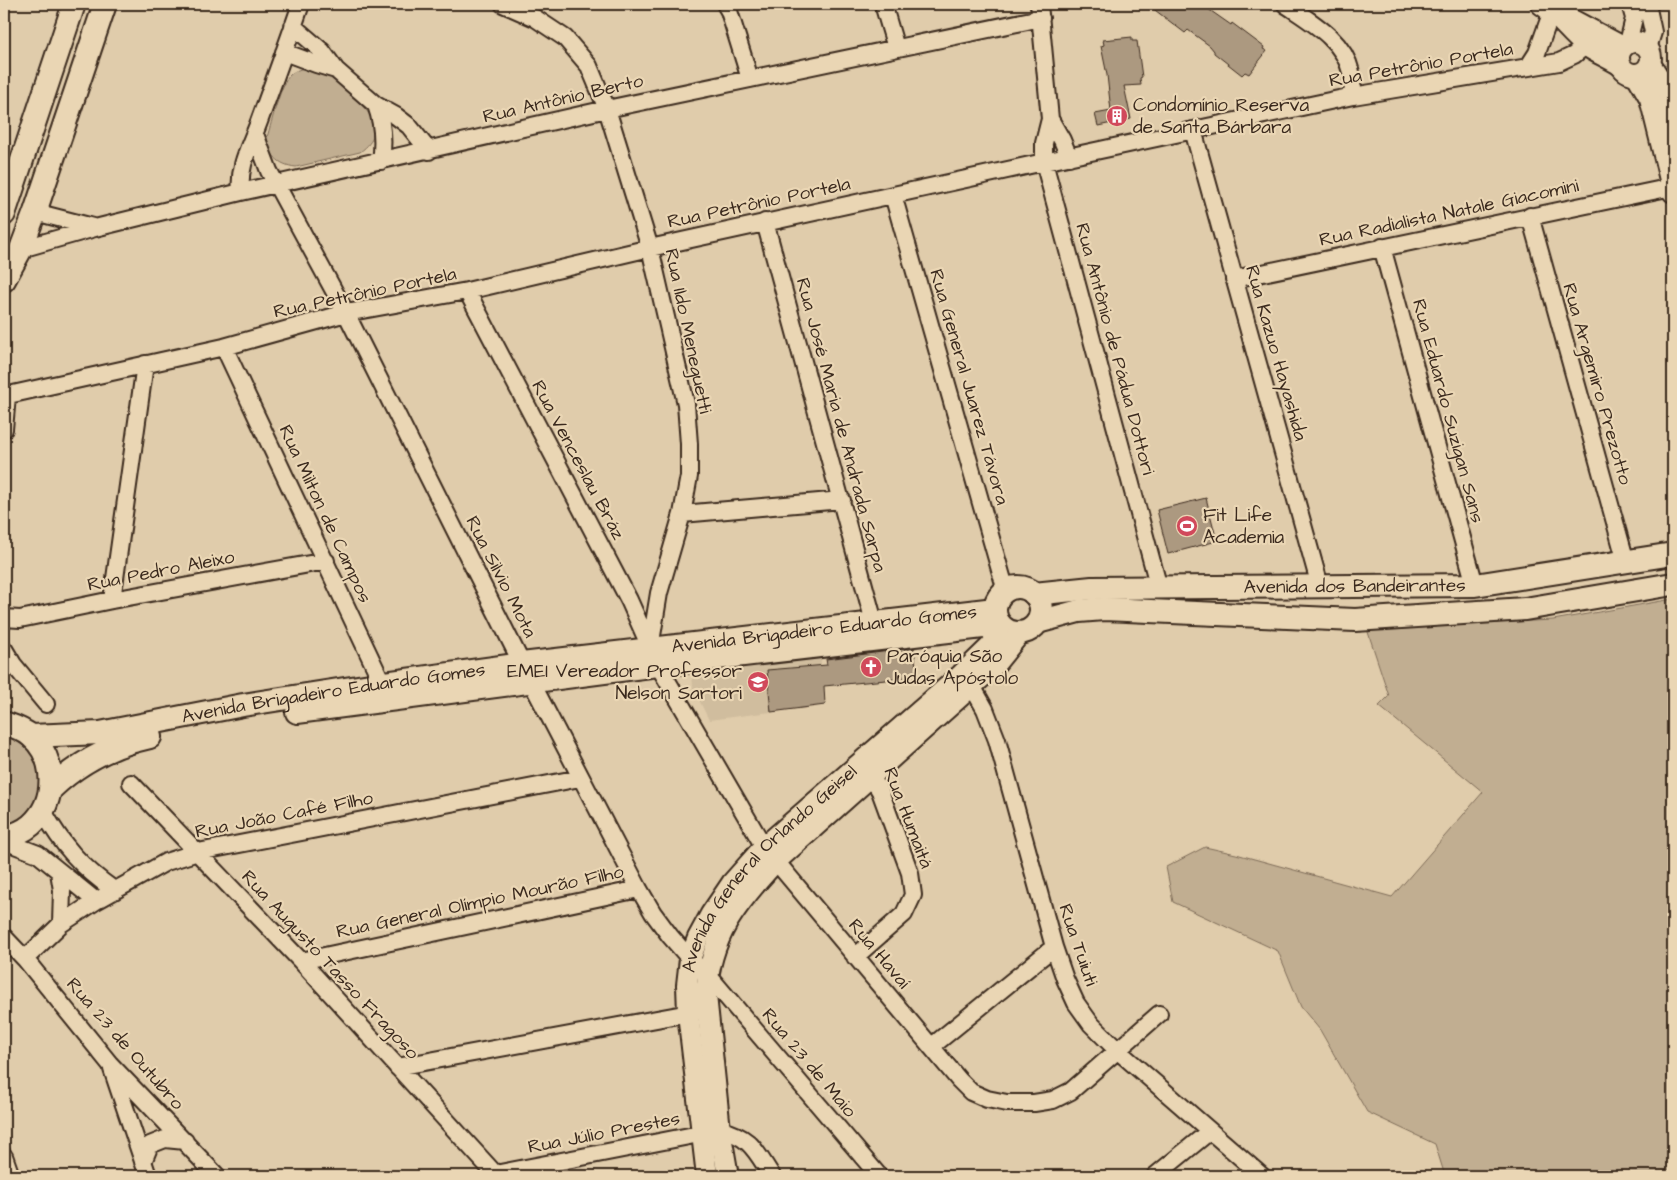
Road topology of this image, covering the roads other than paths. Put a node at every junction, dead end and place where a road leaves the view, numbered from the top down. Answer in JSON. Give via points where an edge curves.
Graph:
{"nodes":[{"id":1,"x":74,"y":4,"type":"edge"},
{"id":2,"x":105,"y":4,"type":"edge"},
{"id":3,"x":301,"y":4,"type":"edge"},
{"id":4,"x":503,"y":4,"type":"edge"},
{"id":5,"x":725,"y":4,"type":"edge"},
{"id":6,"x":884,"y":4,"type":"edge"},
{"id":7,"x":1285,"y":4,"type":"edge"},
{"id":8,"x":1630,"y":4,"type":"edge"},
{"id":9,"x":1646,"y":4,"type":"edge"},
{"id":10,"x":1546,"y":7,"type":"edge"},
{"id":11,"x":1040,"y":11,"type":"edge"},
{"id":12,"x":294,"y":26,"type":"junction"},
{"id":13,"x":1586,"y":45,"type":"junction"},
{"id":14,"x":896,"y":48,"type":"junction"},
{"id":15,"x":284,"y":52,"type":"junction"},
{"id":16,"x":1634,"y":57,"type":"junction"},
{"id":17,"x":1528,"y":67,"type":"junction"},
{"id":18,"x":336,"y":70,"type":"junction"},
{"id":19,"x":750,"y":79,"type":"junction"},
{"id":20,"x":1353,"y":96,"type":"junction"},
{"id":21,"x":376,"y":105,"type":"junction"},
{"id":22,"x":607,"y":109,"type":"junction"},
{"id":23,"x":1673,"y":118,"type":"edge"},
{"id":24,"x":1050,"y":119,"type":"junction"},
{"id":25,"x":1193,"y":130,"type":"junction"},
{"id":26,"x":256,"y":134,"type":"junction"},
{"id":27,"x":429,"y":151,"type":"junction"},
{"id":28,"x":1069,"y":157,"type":"junction"},
{"id":29,"x":381,"y":161,"type":"junction"},
{"id":30,"x":1044,"y":162,"type":"junction"},
{"id":31,"x":277,"y":184,"type":"junction"},
{"id":32,"x":1673,"y":190,"type":"edge"},
{"id":33,"x":241,"y":192,"type":"junction"},
{"id":34,"x":893,"y":195,"type":"junction"},
{"id":35,"x":35,"y":212,"type":"junction"},
{"id":36,"x":4,"y":214,"type":"edge"},
{"id":37,"x":1530,"y":216,"type":"junction"},
{"id":38,"x":765,"y":222,"type":"junction"},
{"id":39,"x":96,"y":228,"type":"junction"},
{"id":40,"x":1382,"y":247,"type":"junction"},
{"id":41,"x":650,"y":248,"type":"junction"},
{"id":42,"x":21,"y":249,"type":"junction"},
{"id":43,"x":1234,"y":279,"type":"junction"},
{"id":44,"x":4,"y":280,"type":"edge"},
{"id":45,"x":467,"y":291,"type":"junction"},
{"id":46,"x":346,"y":313,"type":"junction"},
{"id":47,"x":224,"y":346,"type":"junction"},
{"id":48,"x":145,"y":364,"type":"junction"},
{"id":49,"x":6,"y":396,"type":"edge"},
{"id":50,"x":4,"y":429,"type":"edge"},
{"id":51,"x":842,"y":500,"type":"junction"},
{"id":52,"x":682,"y":514,"type":"junction"},
{"id":53,"x":1673,"y":554,"type":"edge"},
{"id":54,"x":326,"y":561,"type":"junction"},
{"id":55,"x":1626,"y":562,"type":"junction"},
{"id":56,"x":1667,"y":583,"type":"edge"},
{"id":57,"x":1475,"y":585,"type":"junction"},
{"id":58,"x":1320,"y":586,"type":"junction"},
{"id":59,"x":1159,"y":588,"type":"junction"},
{"id":60,"x":659,"y":593,"type":"junction"},
{"id":61,"x":112,"y":600,"type":"junction"},
{"id":62,"x":629,"y":600,"type":"junction"},
{"id":63,"x":4,"y":618,"type":"edge"},
{"id":64,"x":1011,"y":618,"type":"junction"},
{"id":65,"x":876,"y":631,"type":"junction"},
{"id":66,"x":4,"y":649,"type":"edge"},
{"id":67,"x":654,"y":657,"type":"junction"},
{"id":68,"x":526,"y":672,"type":"junction"},
{"id":69,"x":972,"y":686,"type":"junction"},
{"id":70,"x":386,"y":691,"type":"junction"},
{"id":71,"x":46,"y":704,"type":"dead end"},
{"id":72,"x":4,"y":722,"type":"edge"},
{"id":73,"x":32,"y":736,"type":"junction"},
{"id":74,"x":867,"y":768,"type":"junction"},
{"id":75,"x":580,"y":778,"type":"junction"},
{"id":76,"x":132,"y":783,"type":"dead end"},
{"id":77,"x":50,"y":789,"type":"junction"},
{"id":78,"x":43,"y":811,"type":"junction"},
{"id":79,"x":4,"y":840,"type":"edge"},
{"id":80,"x":198,"y":852,"type":"junction"},
{"id":81,"x":770,"y":854,"type":"junction"},
{"id":82,"x":59,"y":872,"type":"junction"},
{"id":83,"x":639,"y":889,"type":"junction"},
{"id":84,"x":114,"y":890,"type":"junction"},
{"id":85,"x":96,"y":901,"type":"junction"},
{"id":86,"x":61,"y":924,"type":"junction"},
{"id":87,"x":4,"y":937,"type":"edge"},
{"id":88,"x":1054,"y":947,"type":"junction"},
{"id":89,"x":855,"y":957,"type":"junction"},
{"id":90,"x":25,"y":959,"type":"junction"},
{"id":91,"x":690,"y":959,"type":"junction"},
{"id":92,"x":300,"y":961,"type":"junction"},
{"id":93,"x":708,"y":975,"type":"junction"},
{"id":94,"x":698,"y":1011,"type":"junction"},
{"id":95,"x":1159,"y":1014,"type":"dead end"},
{"id":96,"x":931,"y":1047,"type":"junction"},
{"id":97,"x":1117,"y":1050,"type":"junction"},
{"id":98,"x":110,"y":1064,"type":"junction"},
{"id":99,"x":397,"y":1067,"type":"junction"},
{"id":100,"x":1210,"y":1131,"type":"junction"},
{"id":101,"x":711,"y":1132,"type":"junction"},
{"id":102,"x":185,"y":1141,"type":"junction"},
{"id":103,"x":4,"y":1156,"type":"edge"},
{"id":104,"x":146,"y":1169,"type":"edge"},
{"id":105,"x":496,"y":1175,"type":"edge"},
{"id":106,"x":11,"y":1176,"type":"edge"},
{"id":107,"x":217,"y":1176,"type":"edge"},
{"id":108,"x":707,"y":1176,"type":"edge"},
{"id":109,"x":728,"y":1176,"type":"edge"},
{"id":110,"x":772,"y":1176,"type":"edge"},
{"id":111,"x":880,"y":1176,"type":"edge"},
{"id":112,"x":1155,"y":1176,"type":"edge"},
{"id":113,"x":1262,"y":1176,"type":"edge"}],
"edges":[{"from":1,"to":36,"type":"main road"},
{"from":2,"to":35,"type":"main road"},
{"from":3,"to":12,"type":"street"},
{"from":4,"to":22,"type":"street","name":"Rua Ildo Meneguetti","via":[[535,18],[565,38],[589,66]]},
{"from":5,"to":19,"type":"street"},
{"from":6,"to":14,"type":"street"},
{"from":7,"to":20,"type":"street","via":[[1328,34],[1343,52],[1352,73]]},
{"from":8,"to":16,"type":"street","via":[[1634,18]]},
{"from":9,"to":16,"type":"street","via":[[1653,32]]},
{"from":10,"to":13,"type":"street"},
{"from":10,"to":16,"type":"street"},
{"from":10,"to":17,"type":"street","name":"Rua Petrônio Portela","via":[[1537,53]]},
{"from":11,"to":14,"type":"street","name":"Rua Antônio Berto"},
{"from":11,"to":24,"type":"street","name":"Rua Antônio de Pádua Dottori"},
{"from":12,"to":15,"type":"street"},
{"from":12,"to":18,"type":"street","via":[[322,51]]},
{"from":13,"to":16,"type":"street"},
{"from":13,"to":17,"type":"street","name":"Rua Petrônio Portela","via":[[1559,62]]},
{"from":14,"to":19,"type":"street","name":"Rua Antônio Berto"},
{"from":15,"to":18,"type":"street"},
{"from":15,"to":26,"type":"street"},
{"from":16,"to":23,"type":"street","via":[[1659,76]]},
{"from":16,"to":32,"type":"street","via":[[1650,98]]},
{"from":17,"to":20,"type":"street","name":"Rua Petrônio Portela"},
{"from":18,"to":21,"type":"street"},
{"from":19,"to":22,"type":"street","name":"Rua Antônio Berto"},
{"from":20,"to":25,"type":"street","name":"Rua Petrônio Portela"},
{"from":21,"to":27,"type":"street","via":[[410,126]]},
{"from":21,"to":29,"type":"street","via":[[383,133]]},
{"from":22,"to":27,"type":"street","name":"Rua Antônio Berto"},
{"from":22,"to":41,"type":"street","name":"Rua Ildo Meneguetti"},
{"from":24,"to":28,"type":"street","name":"Rua Antônio de Pádua Dottori"},
{"from":24,"to":30,"type":"street","name":"Rua Antônio de Pádua Dottori","via":[[1044,143]]},
{"from":25,"to":28,"type":"street","name":"Rua Petrônio Portela"},
{"from":25,"to":43,"type":"street","name":"Rua Kazuo Hayashida"},
{"from":26,"to":31,"type":"street","name":"Rua Silvio Mota"},
{"from":26,"to":33,"type":"street","via":[[242,165]]},
{"from":27,"to":29,"type":"street","name":"Rua Antônio Berto"},
{"from":28,"to":30,"type":"street","name":"Rua Petrônio Portela"},
{"from":29,"to":31,"type":"street","name":"Rua Antônio Berto"},
{"from":30,"to":34,"type":"street","name":"Rua Petrônio Portela"},
{"from":30,"to":59,"type":"street","name":"Rua Antônio de Pádua Dottori"},
{"from":31,"to":33,"type":"street","name":"Rua Antônio Berto"},
{"from":31,"to":46,"type":"street","name":"Rua Silvio Mota"},
{"from":32,"to":37,"type":"street","name":"Rua Radialista Natale Giacomini"},
{"from":33,"to":39,"type":"street","name":"Rua Antônio Berto"},
{"from":34,"to":38,"type":"street","name":"Rua Petrônio Portela"},
{"from":34,"to":64,"type":"street","name":"Rua General Juarez Távora"},
{"from":35,"to":39,"type":"street","name":"Rua Antônio Berto"},
{"from":35,"to":42,"type":"main road"},
{"from":37,"to":40,"type":"street","name":"Rua Radialista Natale Giacomini"},
{"from":37,"to":55,"type":"street","name":"Rua Argemiro Prezotto"},
{"from":38,"to":41,"type":"street","name":"Rua Petrônio Portela"},
{"from":38,"to":51,"type":"street","name":"Rua José Maria de Andrada Sarpa"},
{"from":39,"to":42,"type":"street","name":"Rua Antônio Berto"},
{"from":40,"to":43,"type":"street","name":"Rua Radialista Natale Giacomini"},
{"from":40,"to":57,"type":"street","name":"Rua Eduardo Suzigan Sans"},
{"from":41,"to":45,"type":"street","name":"Rua Petrônio Portela"},
{"from":41,"to":52,"type":"street","name":"Rua Ildo Meneguetti","via":[[686,404],[689,476]]},
{"from":42,"to":44,"type":"main road"},
{"from":43,"to":58,"type":"street","name":"Rua Kazuo Hayashida"},
{"from":45,"to":46,"type":"street","name":"Rua Petrônio Portela"},
{"from":45,"to":62,"type":"street","name":"Rua Venceslau Bráz"},
{"from":46,"to":47,"type":"street","name":"Rua Petrônio Portela"},
{"from":46,"to":68,"type":"street","name":"Rua Silvio Mota"},
{"from":47,"to":48,"type":"street","name":"Rua Petrônio Portela"},
{"from":47,"to":54,"type":"street","name":"Rua Milton de Campos"},
{"from":48,"to":49,"type":"street","name":"Rua Petrônio Portela"},
{"from":48,"to":61,"type":"street"},
{"from":49,"to":50,"type":"street"},
{"from":51,"to":52,"type":"street"},
{"from":51,"to":65,"type":"street","name":"Rua José Maria de Andrada Sarpa"},
{"from":52,"to":60,"type":"street","name":"Rua Ildo Meneguetti"},
{"from":53,"to":55,"type":"main road","name":"Avenida dos Bandeirantes"},
{"from":54,"to":61,"type":"street","name":"Rua Pedro Aleixo"},
{"from":54,"to":70,"type":"street","name":"Rua Milton de Campos"},
{"from":55,"to":57,"type":"main road","name":"Avenida dos Bandeirantes"},
{"from":56,"to":64,"type":"main road","name":"Avenida dos Bandeirantes","via":[[1525,609],[1355,620],[1104,609]]},
{"from":57,"to":58,"type":"main road","name":"Avenida dos Bandeirantes"},
{"from":58,"to":59,"type":"main road","name":"Avenida dos Bandeirantes"},
{"from":59,"to":64,"type":"main road","name":"Avenida dos Bandeirantes","via":[[1092,588],[1034,594],[1041,608]]},
{"from":60,"to":62,"type":"street","via":[[645,600]]},
{"from":60,"to":67,"type":"street","name":"Rua Ildo Meneguetti"},
{"from":61,"to":63,"type":"street","name":"Rua Pedro Aleixo","via":[[20,619]]},
{"from":62,"to":67,"type":"street","name":"Rua Venceslau Bráz"},
{"from":64,"to":65,"type":"main road","name":"Avenida Brigadeiro Eduardo Gomes"},
{"from":64,"to":69,"type":"street","name":"Avenida General Orlando Geisel","via":[[992,668]]},
{"from":64,"to":74,"type":"street","name":"Avenida General Orlando Geisel","via":[[976,661]]},
{"from":65,"to":67,"type":"main road","name":"Avenida Brigadeiro Eduardo Gomes"},
{"from":66,"to":71,"type":"street"},
{"from":67,"to":68,"type":"main road","name":"Avenida Brigadeiro Eduardo Gomes"},
{"from":67,"to":81,"type":"street","name":"Rua Havaí"},
{"from":68,"to":70,"type":"main road","name":"Avenida Brigadeiro Eduardo Gomes"},
{"from":68,"to":75,"type":"street","name":"Rua Silvio Mota"},
{"from":69,"to":74,"type":"street","name":"Avenida General Orlando Geisel"},
{"from":69,"to":88,"type":"street","name":"Rua Tuiuti","via":[[997,740]]},
{"from":70,"to":73,"type":"main road","name":"Avenida Brigadeiro Eduardo Gomes","via":[[244,705],[100,733]]},
{"from":70,"to":77,"type":"main road","name":"Avenida Brigadeiro Eduardo Gomes","via":[[131,741],[102,752]]},
{"from":72,"to":73,"type":"main road"},
{"from":73,"to":77,"type":"main road","via":[[48,762]]},
{"from":74,"to":81,"type":"street","name":"Avenida General Orlando Geisel"},
{"from":74,"to":89,"type":"street","name":"Rua Humaitá","via":[[880,792],[910,872],[913,895],[904,914]]},
{"from":75,"to":80,"type":"street","name":"Rua João Café Filho"},
{"from":75,"to":83,"type":"street","name":"Rua Silvio Mota"},
{"from":76,"to":80,"type":"street","name":"Rua Augusto Tasso Fragoso"},
{"from":77,"to":78,"type":"main road"},
{"from":78,"to":79,"type":"main road","via":[[31,825]]},
{"from":78,"to":84,"type":"street","via":[[66,847],[96,878]]},
{"from":79,"to":82,"type":"street","via":[[38,854]]},
{"from":80,"to":84,"type":"street","name":"Rua João Café Filho","via":[[166,862]]},
{"from":80,"to":92,"type":"street","name":"Rua Augusto Tasso Fragoso"},
{"from":81,"to":89,"type":"street","name":"Rua Havaí"},
{"from":81,"to":91,"type":"street","name":"Avenida General Orlando Geisel","via":[[732,883],[711,914]]},
{"from":81,"to":93,"type":"street","name":"Avenida General Orlando Geisel","via":[[726,923]]},
{"from":82,"to":85,"type":"street"},
{"from":82,"to":86,"type":"street"},
{"from":83,"to":91,"type":"street","name":"Rua Silvio Mota","via":[[653,913]]},
{"from":83,"to":92,"type":"street","name":"Rua General Olímpio Mourão Filho"},
{"from":84,"to":85,"type":"street","name":"Rua João Café Filho"},
{"from":85,"to":86,"type":"street","name":"Rua João Café Filho"},
{"from":86,"to":90,"type":"street","name":"Rua João Café Filho"},
{"from":87,"to":90,"type":"street","name":"Rua 23 de Outubro"},
{"from":88,"to":96,"type":"street"},
{"from":88,"to":97,"type":"street","name":"Rua Tuiuti","via":[[1076,1004]]},
{"from":89,"to":96,"type":"street","name":"Rua Havaí"},
{"from":90,"to":98,"type":"street","name":"Rua 23 de Outubro"},
{"from":91,"to":93,"type":"street","name":"Rua Silvio Mota"},
{"from":91,"to":94,"type":"street","name":"Avenida General Orlando Geisel","via":[[687,985]]},
{"from":92,"to":99,"type":"street","name":"Rua Augusto Tasso Fragoso"},
{"from":93,"to":94,"type":"street","name":"Avenida General Orlando Geisel"},
{"from":93,"to":111,"type":"street","name":"Rua 23 de Maio"},
{"from":94,"to":99,"type":"street"},
{"from":94,"to":101,"type":"street","name":"Avenida General Orlando Geisel"},
{"from":95,"to":97,"type":"street","name":"Rua Havaí"},
{"from":96,"to":97,"type":"street","name":"Rua Havaí","via":[[971,1092],[1007,1103],[1053,1100],[1071,1091]]},
{"from":97,"to":100,"type":"street","name":"Rua Tuiuti"},
{"from":98,"to":102,"type":"street","name":"Rua 23 de Outubro"},
{"from":98,"to":104,"type":"street"},
{"from":99,"to":105,"type":"street","name":"Rua Augusto Tasso Fragoso"},
{"from":100,"to":112,"type":"street"},
{"from":100,"to":113,"type":"street","name":"Rua Tuiuti"},
{"from":101,"to":105,"type":"street","name":"Rua Júlio Prestes"},
{"from":101,"to":108,"type":"street","name":"Avenida General Orlando Geisel"},
{"from":101,"to":109,"type":"street","name":"Avenida General Orlando Geisel"},
{"from":101,"to":110,"type":"street","via":[[731,1132],[742,1137]]},
{"from":102,"to":104,"type":"street","via":[[165,1139],[150,1145]]},
{"from":102,"to":107,"type":"street","name":"Rua 23 de Outubro"},
{"from":103,"to":106,"type":"street"}]}
